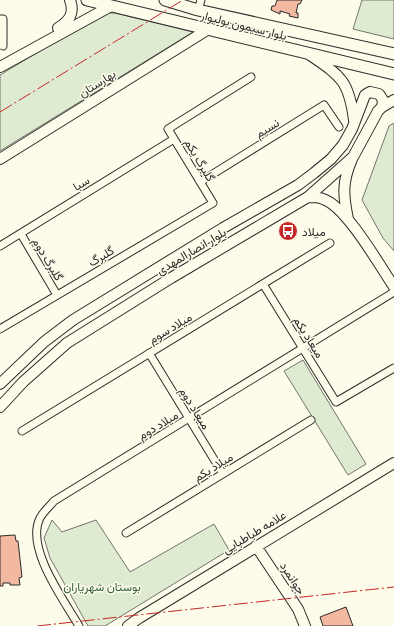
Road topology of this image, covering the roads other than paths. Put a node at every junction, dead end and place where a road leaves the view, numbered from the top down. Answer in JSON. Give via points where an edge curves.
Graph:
{"nodes":[{"id":1,"x":70,"y":0,"type":"edge"},
{"id":2,"x":87,"y":0,"type":"edge"},
{"id":3,"x":165,"y":0,"type":"edge"},
{"id":4,"x":199,"y":5,"type":"edge"},
{"id":5,"x":111,"y":6,"type":"junction"},
{"id":6,"x":0,"y":19,"type":"edge"},
{"id":7,"x":207,"y":30,"type":"junction"},
{"id":8,"x":4,"y":46,"type":"dead end"},
{"id":9,"x":26,"y":51,"type":"junction"},
{"id":10,"x":394,"y":54,"type":"edge"},
{"id":11,"x":310,"y":55,"type":"junction"},
{"id":12,"x":0,"y":67,"type":"edge"},
{"id":13,"x":394,"y":74,"type":"edge"},
{"id":14,"x":251,"y":77,"type":"dead end"},
{"id":15,"x":394,"y":100,"type":"edge"},
{"id":16,"x":382,"y":106,"type":"junction"},
{"id":17,"x":354,"y":123,"type":"junction"},
{"id":18,"x":339,"y":126,"type":"dead end"},
{"id":19,"x":174,"y":139,"type":"junction"},
{"id":20,"x":353,"y":157,"type":"junction"},
{"id":21,"x":0,"y":159,"type":"edge"},
{"id":22,"x":200,"y":182,"type":"junction"},
{"id":23,"x":308,"y":196,"type":"junction"},
{"id":24,"x":213,"y":202,"type":"joint"},
{"id":25,"x":348,"y":219,"type":"junction"},
{"id":26,"x":21,"y":234,"type":"junction"},
{"id":27,"x":330,"y":243,"type":"dead end"},
{"id":28,"x":0,"y":246,"type":"edge"},
{"id":29,"x":263,"y":284,"type":"junction"},
{"id":30,"x":394,"y":287,"type":"edge"},
{"id":31,"x":394,"y":292,"type":"edge"},
{"id":32,"x":57,"y":295,"type":"junction"},
{"id":33,"x":0,"y":329,"type":"edge"},
{"id":34,"x":303,"y":349,"type":"junction"},
{"id":35,"x":149,"y":353,"type":"junction"},
{"id":36,"x":394,"y":368,"type":"edge"},
{"id":37,"x":0,"y":384,"type":"edge"},
{"id":38,"x":0,"y":407,"type":"edge"},
{"id":39,"x":189,"y":419,"type":"junction"},
{"id":40,"x":311,"y":420,"type":"dead end"},
{"id":41,"x":22,"y":431,"type":"dead end"},
{"id":42,"x":394,"y":463,"type":"edge"},
{"id":43,"x":223,"y":474,"type":"junction"},
{"id":44,"x":126,"y":533,"type":"dead end"},
{"id":45,"x":256,"y":546,"type":"junction"},
{"id":46,"x":79,"y":626,"type":"edge"},
{"id":47,"x":128,"y":626,"type":"edge"},
{"id":48,"x":305,"y":626,"type":"edge"}],
"edges":[{"from":1,"to":9,"type":"main road","via":[[73,12],[69,20]]},
{"from":2,"to":5,"type":"main road","name":"بلوار سیمون بولیوار"},
{"from":3,"to":4,"type":"main road","name":"بلوار سیمون بولیوار"},
{"from":4,"to":10,"type":"main road","name":"بلوار سیمون بولیوار"},
{"from":5,"to":7,"type":"main road","name":"بلوار سیمون بولیوار"},
{"from":5,"to":9,"type":"main road"},
{"from":6,"to":8,"type":"street","via":[[4,19]]},
{"from":7,"to":11,"type":"main road","name":"بلوار سیمون بولیوار"},
{"from":7,"to":21,"type":"main road","name":"بهارستان"},
{"from":9,"to":12,"type":"main road"},
{"from":11,"to":13,"type":"main road","name":"بلوار سیمون بولیوار"},
{"from":11,"to":17,"type":"main road","via":[[334,71],[344,82],[351,99]]},
{"from":14,"to":19,"type":"street","name":"گلبرگ یکم","via":[[168,129]]},
{"from":15,"to":16,"type":"main road"},
{"from":16,"to":17,"type":"main road","name":"بلوار انصارالمهدی","via":[[380,94],[370,92],[363,99]]},
{"from":16,"to":20,"type":"main road","name":"بلوار انصارالمهدی"},
{"from":17,"to":37,"type":"main road","name":"بلوار انصارالمهدی","via":[[342,145],[330,159],[298,185],[73,320],[44,342]]},
{"from":18,"to":22,"type":"street","name":"نسیم","via":[[324,106]]},
{"from":19,"to":22,"type":"street","name":"گلبرگ یکم"},
{"from":19,"to":26,"type":"street","name":"سبا"},
{"from":20,"to":23,"type":"main road","name":"بلوار انصارالمهدی"},
{"from":20,"to":25,"type":"main road","via":[[345,176],[343,197]]},
{"from":22,"to":24,"type":"street","name":"گلبرگ یکم"},
{"from":23,"to":25,"type":"main road","via":[[324,199]]},
{"from":23,"to":38,"type":"main road","name":"بلوار انصارالمهدی","via":[[67,343],[23,382]]},
{"from":24,"to":32,"type":"street","name":"گلبرگ"},
{"from":25,"to":30,"type":"main road"},
{"from":26,"to":28,"type":"street","name":"سبا"},
{"from":26,"to":32,"type":"street","name":"گلبرگ دوم"},
{"from":27,"to":29,"type":"street","name":"میلاد سوم"},
{"from":29,"to":34,"type":"street","name":"میعاد یکم"},
{"from":29,"to":35,"type":"street","name":"میلاد سوم"},
{"from":31,"to":34,"type":"street","name":"میلاد دوم"},
{"from":32,"to":33,"type":"street","name":"گلبرگ"},
{"from":34,"to":36,"type":"street","name":"میعاد یکم","via":[[336,402]]},
{"from":34,"to":39,"type":"street","name":"میلاد دوم"},
{"from":35,"to":39,"type":"street","name":"میعاد دوم"},
{"from":35,"to":41,"type":"street","name":"میلاد سوم"},
{"from":39,"to":43,"type":"street","name":"میعاد دوم"},
{"from":39,"to":46,"type":"street","name":"میلاد دوم","via":[[54,501],[40,518],[36,536],[40,557]]},
{"from":40,"to":43,"type":"street","name":"میلاد یکم"},
{"from":42,"to":45,"type":"main road","name":"علامه طباطبایی"},
{"from":43,"to":44,"type":"street","name":"میلاد یکم"},
{"from":45,"to":47,"type":"main road","name":"علامه طباطبایی"},
{"from":45,"to":48,"type":"main road","name":"جوانمرد","via":[[298,609]]}]}
